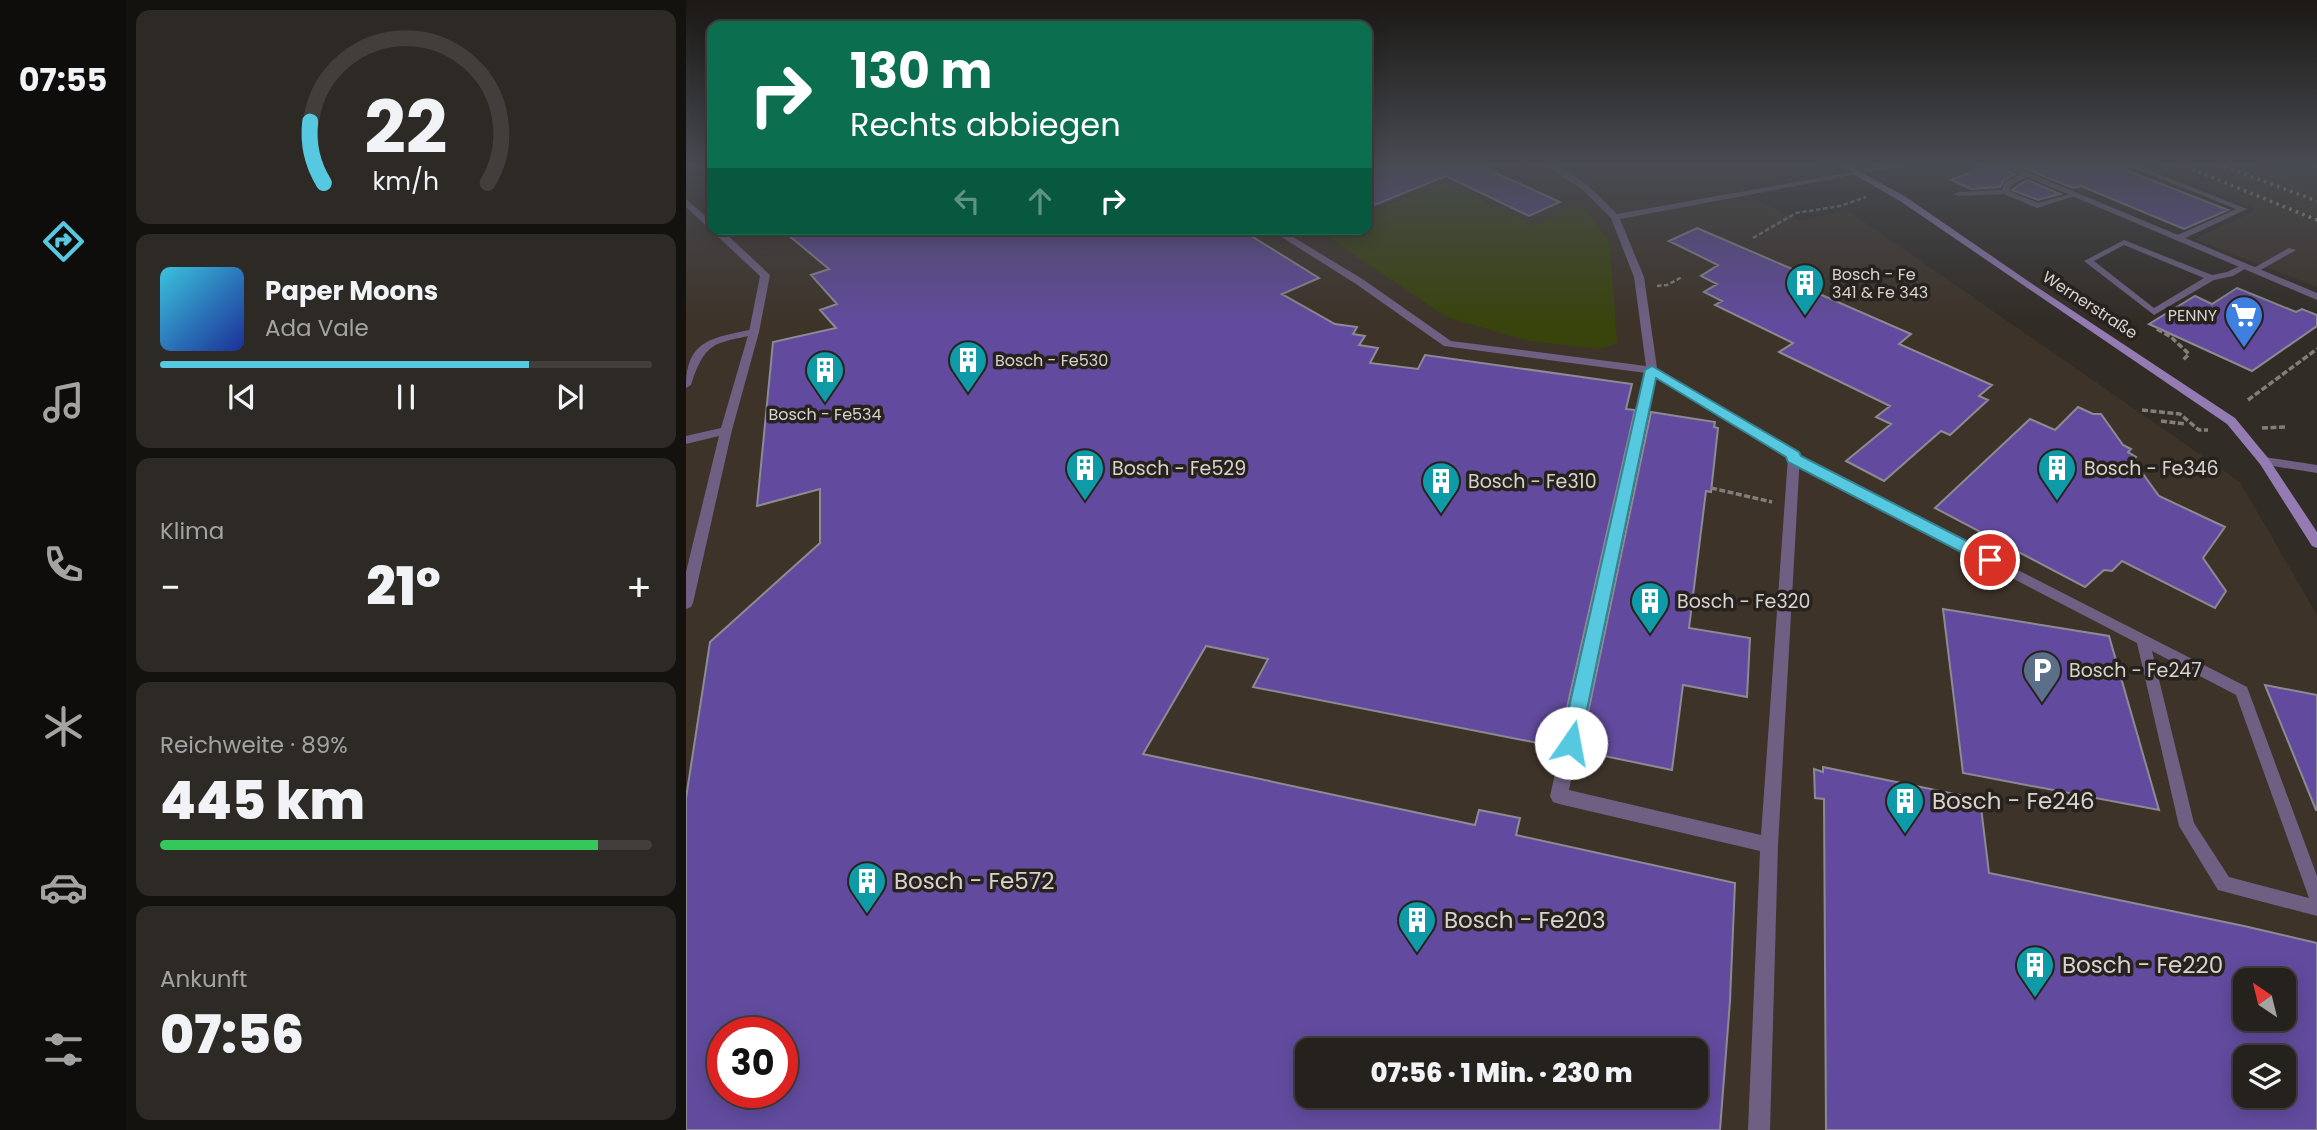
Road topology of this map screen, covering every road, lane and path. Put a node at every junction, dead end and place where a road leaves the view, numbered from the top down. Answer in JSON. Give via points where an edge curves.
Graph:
{"nodes":[{"id":1,"x":1615,"y":217,"type":"edge"},
{"id":2,"x":1790,"y":217,"type":"edge"},
{"id":3,"x":1929,"y":217,"type":"edge"},
{"id":4,"x":2127,"y":217,"type":"edge"},
{"id":5,"x":2226,"y":217,"type":"edge"},
{"id":6,"x":722,"y":235,"type":"edge"},
{"id":7,"x":1283,"y":235,"type":"edge"},
{"id":8,"x":1753,"y":238,"type":"dead end"},
{"id":9,"x":2178,"y":238,"type":"junction"},
{"id":10,"x":2292,"y":250,"type":"dead end"},
{"id":11,"x":2249,"y":269,"type":"junction"},
{"id":12,"x":2211,"y":278,"type":"junction"},
{"id":13,"x":2317,"y":297,"type":"edge"},
{"id":14,"x":2154,"y":312,"type":"junction"},
{"id":15,"x":754,"y":332,"type":"junction"},
{"id":16,"x":2317,"y":349,"type":"edge"},
{"id":17,"x":2183,"y":360,"type":"dead end"},
{"id":18,"x":1652,"y":370,"type":"junction"},
{"id":19,"x":686,"y":385,"type":"edge"},
{"id":20,"x":2248,"y":400,"type":"dead end"},
{"id":21,"x":2161,"y":421,"type":"dead end"},
{"id":22,"x":2185,"y":424,"type":"dead end"},
{"id":23,"x":726,"y":430,"type":"junction"},
{"id":24,"x":686,"y":440,"type":"edge"},
{"id":25,"x":1793,"y":458,"type":"junction"},
{"id":26,"x":2264,"y":461,"type":"junction"},
{"id":27,"x":2317,"y":469,"type":"edge"},
{"id":28,"x":1711,"y":488,"type":"dead end"},
{"id":29,"x":1790,"y":506,"type":"junction"},
{"id":30,"x":2317,"y":543,"type":"edge"},
{"id":31,"x":686,"y":603,"type":"edge"},
{"id":32,"x":2143,"y":641,"type":"junction"},
{"id":33,"x":1769,"y":845,"type":"junction"},
{"id":34,"x":2317,"y":898,"type":"edge"},
{"id":35,"x":2317,"y":908,"type":"edge"},
{"id":36,"x":1759,"y":1130,"type":"edge"}],
"edges":[{"from":1,"to":18,"type":"street","via":[[1639,277]]},
{"from":2,"to":8,"type":"path"},
{"from":3,"to":26,"type":"main road","name":"Wernerstraße","via":[[2222,413]]},
{"from":4,"to":9,"type":"street"},
{"from":5,"to":9,"type":"lane"},
{"from":6,"to":15,"type":"street","via":[[765,275]]},
{"from":7,"to":18,"type":"street","via":[[1448,344]]},
{"from":9,"to":11,"type":"street"},
{"from":10,"to":11,"type":"lane"},
{"from":11,"to":12,"type":"lane"},
{"from":11,"to":13,"type":"street"},
{"from":12,"to":14,"type":"lane"},
{"from":12,"to":14,"type":"lane","via":[[2124,242],[2088,261]]},
{"from":14,"to":17,"type":"path","via":[[2144,318],[2146,323],[2189,354]]},
{"from":15,"to":19,"type":"lane","via":[[707,344],[695,355]]},
{"from":15,"to":23,"type":"street"},
{"from":16,"to":20,"type":"path"},
{"from":18,"to":25,"type":"street"},
{"from":18,"to":33,"type":"street","via":[[1559,796]]},
{"from":21,"to":22,"type":"path"},
{"from":23,"to":24,"type":"street"},
{"from":23,"to":31,"type":"street"},
{"from":25,"to":29,"type":"street"},
{"from":25,"to":32,"type":"lane"},
{"from":26,"to":27,"type":"street"},
{"from":26,"to":30,"type":"main road","name":"Wernerstraße"},
{"from":28,"to":29,"type":"path"},
{"from":29,"to":33,"type":"street"},
{"from":32,"to":34,"type":"lane","via":[[2242,691]]},
{"from":32,"to":35,"type":"lane","via":[[2187,826],[2224,884]]},
{"from":33,"to":36,"type":"street"}]}
